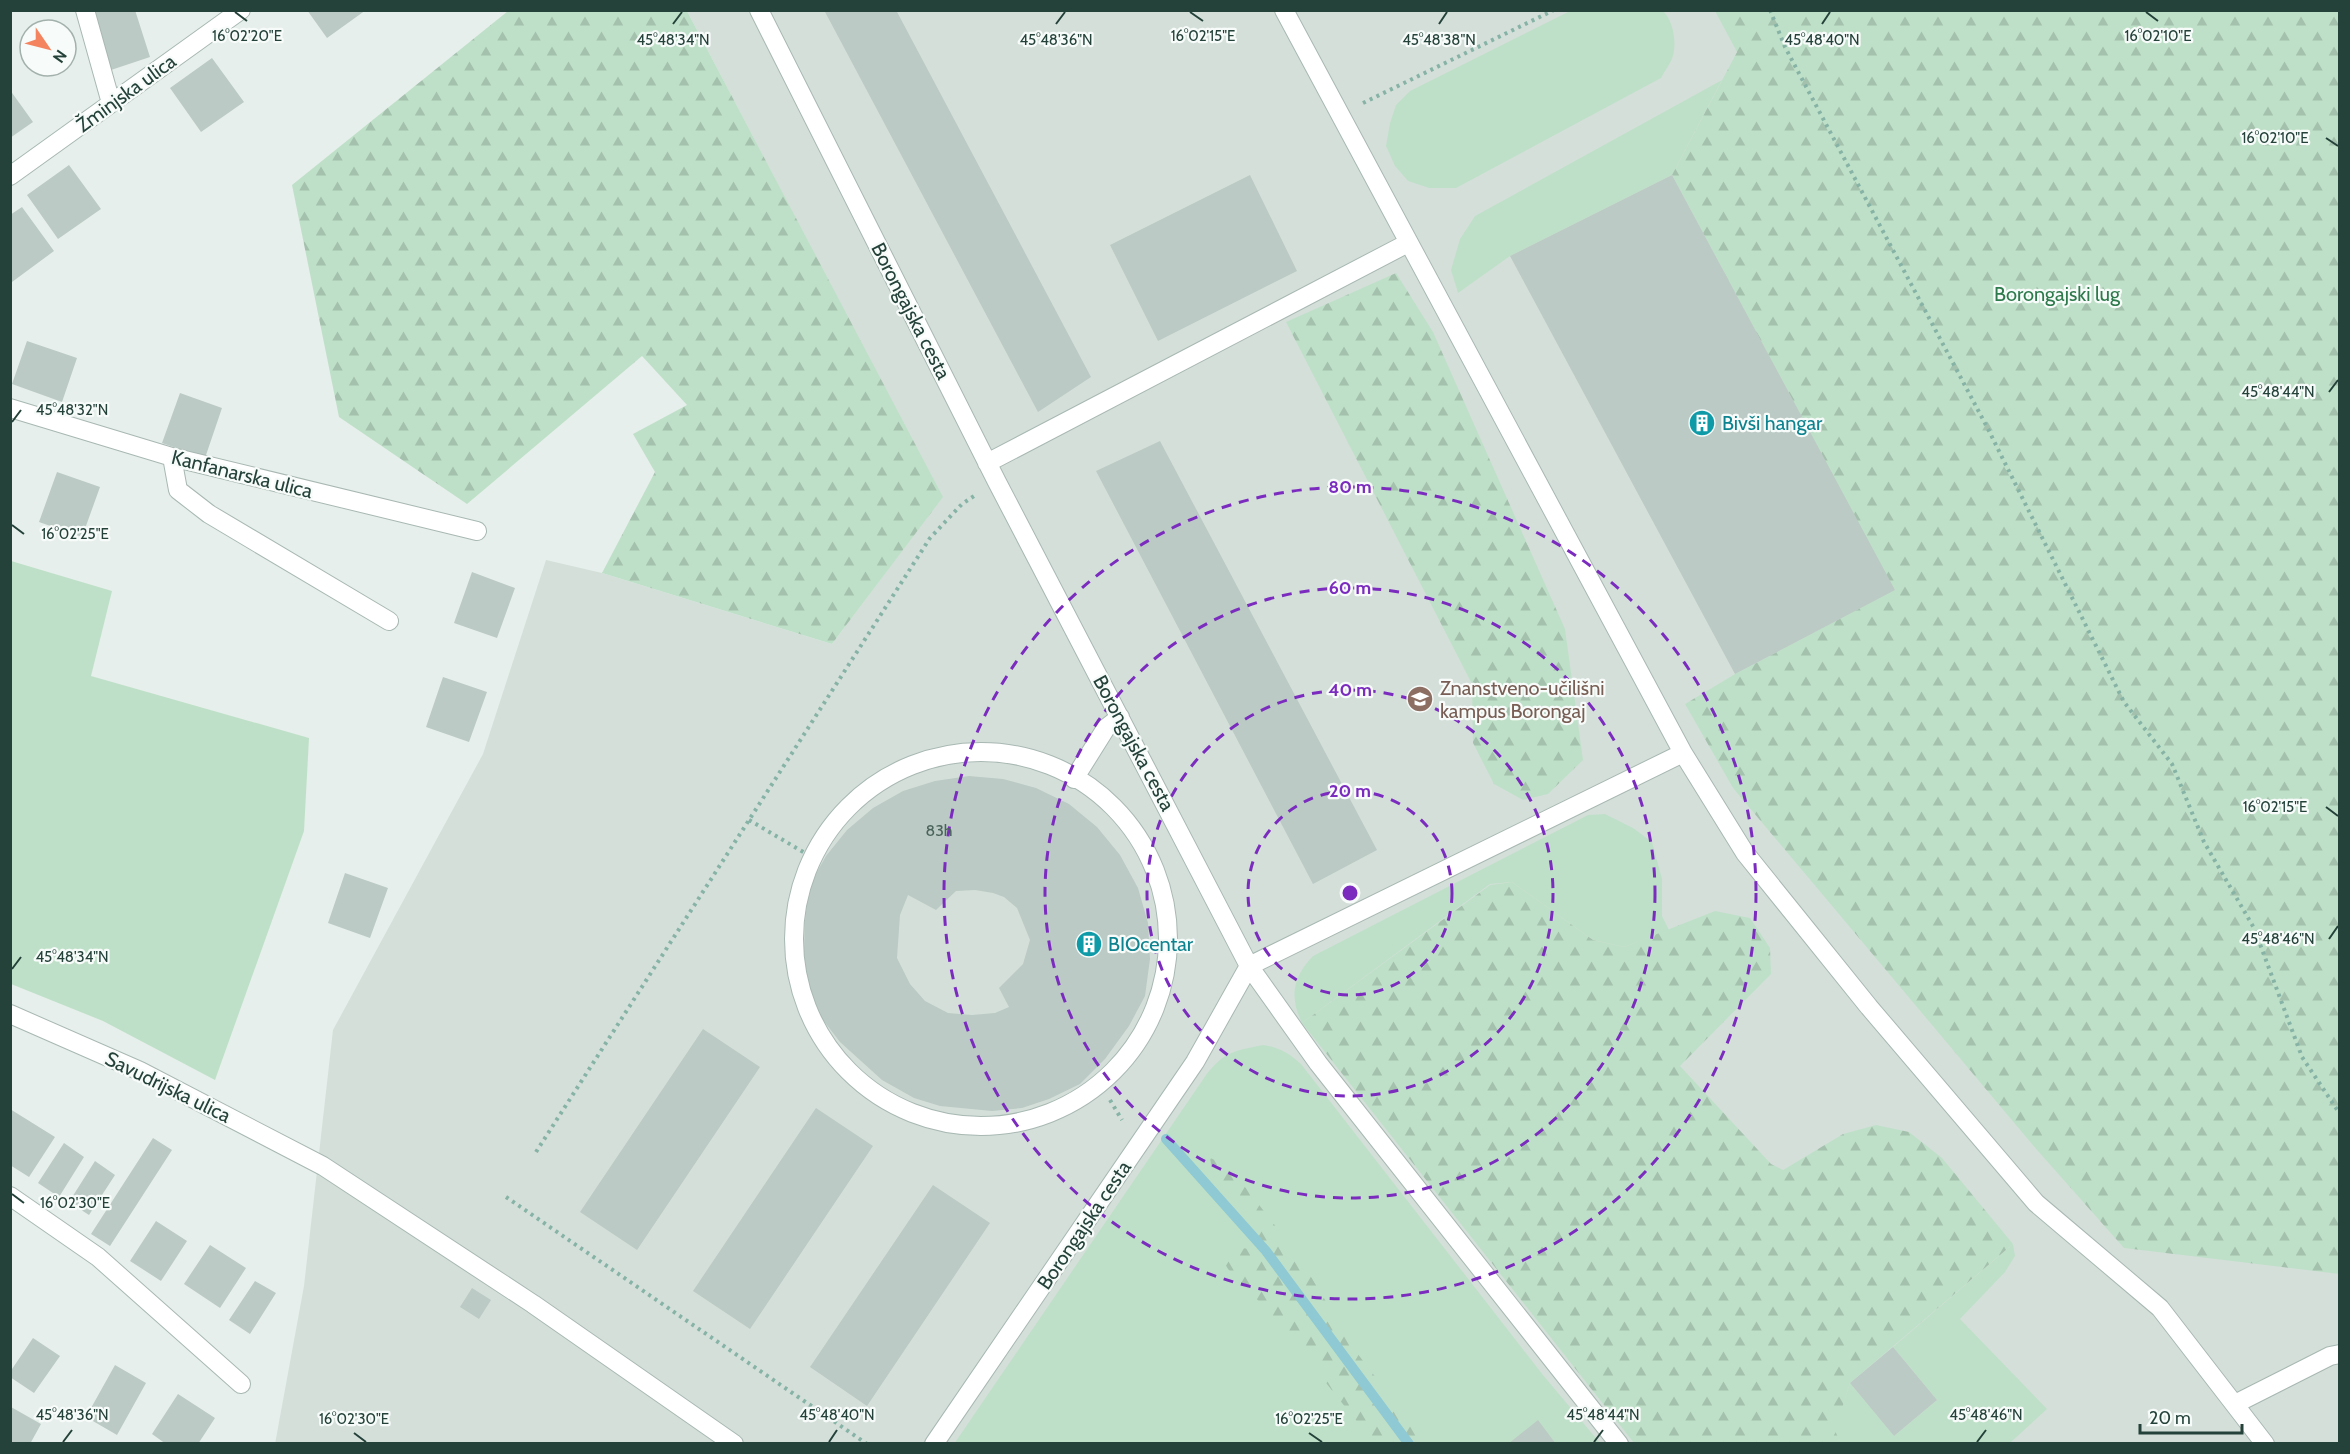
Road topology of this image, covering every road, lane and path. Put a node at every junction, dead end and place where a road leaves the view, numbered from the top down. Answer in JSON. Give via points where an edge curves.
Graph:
{"nodes":[{"id":1,"x":85,"y":10,"type":"edge"},
{"id":2,"x":241,"y":10,"type":"edge"},
{"id":3,"x":759,"y":10,"type":"edge"},
{"id":4,"x":1284,"y":10,"type":"edge"},
{"id":5,"x":1554,"y":10,"type":"edge"},
{"id":6,"x":1770,"y":10,"type":"edge"},
{"id":7,"x":111,"y":103,"type":"junction"},
{"id":8,"x":1340,"y":115,"type":"junction"},
{"id":9,"x":10,"y":176,"type":"edge"},
{"id":10,"x":1408,"y":243,"type":"junction"},
{"id":11,"x":10,"y":408,"type":"edge"},
{"id":12,"x":172,"y":457,"type":"junction"},
{"id":13,"x":987,"y":463,"type":"junction"},
{"id":14,"x":997,"y":482,"type":"junction"},
{"id":15,"x":477,"y":531,"type":"dead end"},
{"id":16,"x":389,"y":621,"type":"dead end"},
{"id":17,"x":1120,"y":717,"type":"junction"},
{"id":18,"x":1683,"y":753,"type":"junction"},
{"id":19,"x":1074,"y":779,"type":"junction"},
{"id":20,"x":749,"y":820,"type":"junction"},
{"id":21,"x":810,"y":856,"type":"junction"},
{"id":22,"x":1249,"y":966,"type":"junction"},
{"id":23,"x":10,"y":1014,"type":"edge"},
{"id":24,"x":2340,"y":1114,"type":"edge"},
{"id":25,"x":536,"y":1152,"type":"dead end"},
{"id":26,"x":10,"y":1196,"type":"edge"},
{"id":27,"x":506,"y":1197,"type":"dead end"},
{"id":28,"x":2340,"y":1354,"type":"edge"},
{"id":29,"x":241,"y":1384,"type":"dead end"},
{"id":30,"x":2235,"y":1404,"type":"junction"},
{"id":31,"x":734,"y":1443,"type":"edge"},
{"id":32,"x":867,"y":1443,"type":"edge"},
{"id":33,"x":934,"y":1443,"type":"edge"},
{"id":34,"x":1619,"y":1443,"type":"edge"},
{"id":35,"x":2265,"y":1443,"type":"edge"}],
"edges":[{"from":1,"to":7,"type":"street"},
{"from":2,"to":7,"type":"street","name":"Žminjska ulica"},
{"from":3,"to":13,"type":"street","name":"Borongajska cesta"},
{"from":4,"to":8,"type":"street"},
{"from":5,"to":8,"type":"path"},
{"from":6,"to":24,"type":"path","via":[[1791,58],[1987,427],[2124,702],[2172,764],[2204,842],[2254,928],[2302,1057]]},
{"from":7,"to":9,"type":"street","name":"Žminjska ulica"},
{"from":8,"to":10,"type":"street"},
{"from":10,"to":13,"type":"street"},
{"from":10,"to":18,"type":"street"},
{"from":11,"to":12,"type":"street","name":"Kanfanarska ulica"},
{"from":12,"to":15,"type":"street","name":"Kanfanarska ulica"},
{"from":12,"to":16,"type":"street","via":[[178,490],[209,514]]},
{"from":13,"to":14,"type":"street","name":"Borongajska cesta"},
{"from":14,"to":17,"type":"street","name":"Borongajska cesta"},
{"from":14,"to":20,"type":"path","via":[[962,504],[930,538]]},
{"from":17,"to":19,"type":"street","via":[[1106,728]]},
{"from":17,"to":22,"type":"street","name":"Borongajska cesta"},
{"from":18,"to":22,"type":"street"},
{"from":18,"to":30,"type":"street","via":[[1745,853],[1869,1007],[2036,1203],[2160,1308]]},
{"from":19,"to":21,"type":"street","via":[[1017,758],[958,754],[912,764],[865,789],[829,825]]},
{"from":19,"to":21,"type":"street","via":[[1118,813],[1142,843],[1159,879],[1169,939],[1167,980],[1140,1047],[1121,1070],[1096,1091],[1024,1122],[970,1126],[927,1117],[878,1094],[844,1068],[806,1004],[798,970],[791,922]]},
{"from":20,"to":21,"type":"path"},
{"from":20,"to":25,"type":"path"},
{"from":22,"to":33,"type":"street","name":"Borongajska cesta","via":[[1195,1062]]},
{"from":22,"to":34,"type":"street","via":[[1318,1063]]},
{"from":23,"to":31,"type":"street","name":"Savudrijska ulica","via":[[141,1071],[323,1166]]},
{"from":26,"to":29,"type":"street","via":[[99,1257]]},
{"from":27,"to":32,"type":"path"},
{"from":28,"to":30,"type":"street"},
{"from":30,"to":35,"type":"street"}]}
